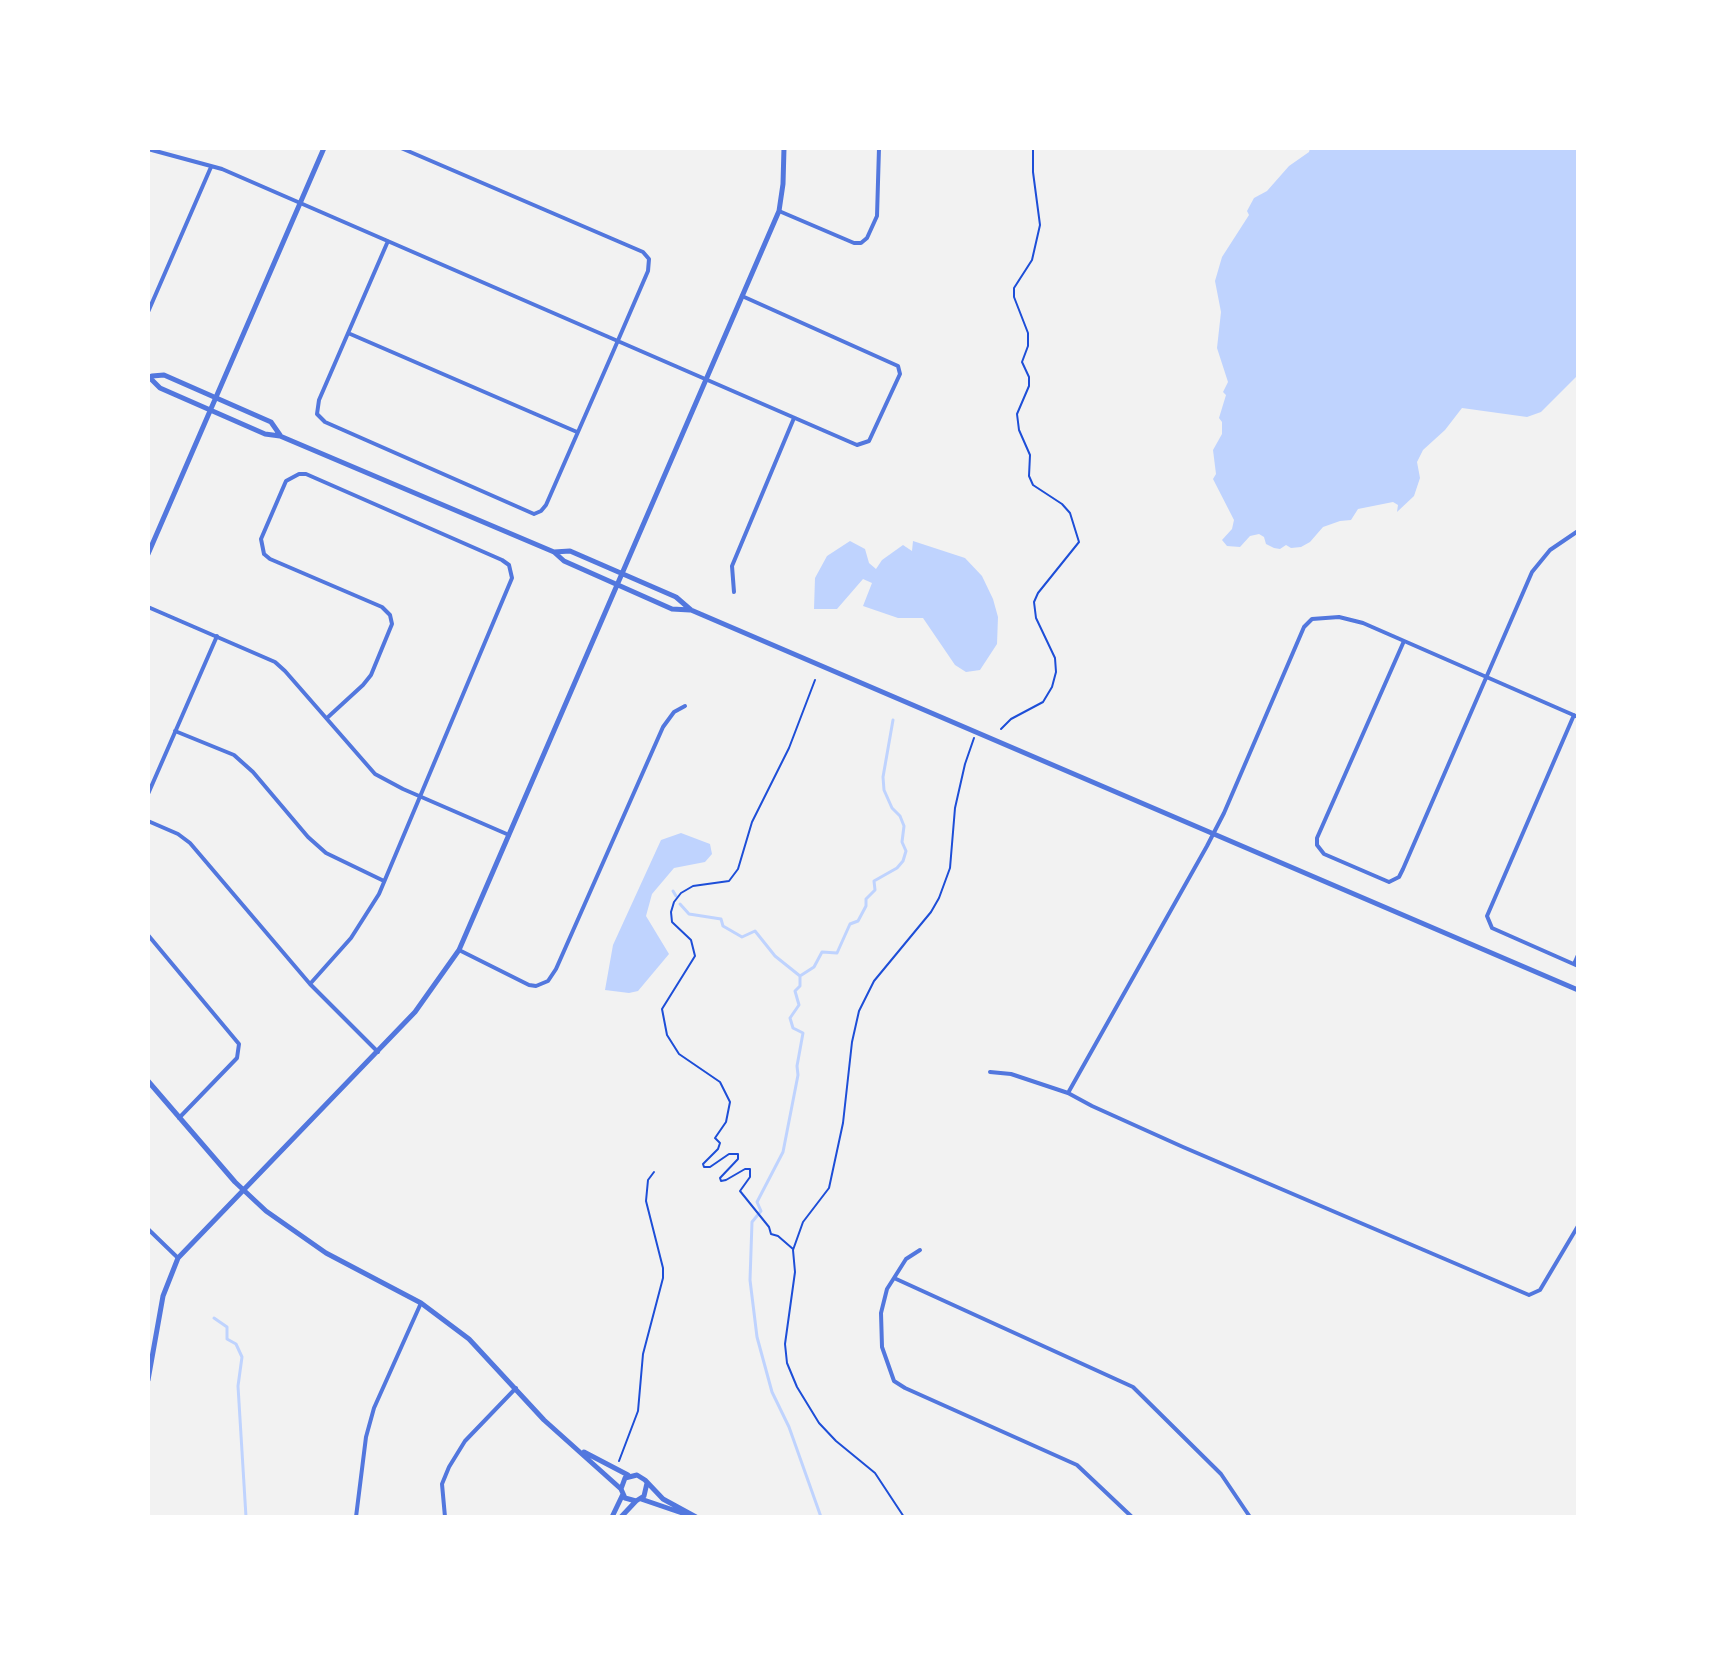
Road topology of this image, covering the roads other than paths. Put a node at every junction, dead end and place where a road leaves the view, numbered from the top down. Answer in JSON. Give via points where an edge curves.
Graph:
{"nodes":[{"id":1,"x":324,"y":148,"type":"edge"},
{"id":2,"x":401,"y":148,"type":"edge"},
{"id":3,"x":784,"y":148,"type":"edge"},
{"id":4,"x":879,"y":148,"type":"edge"},
{"id":5,"x":148,"y":149,"type":"edge"},
{"id":6,"x":211,"y":167,"type":"junction"},
{"id":7,"x":300,"y":203,"type":"junction"},
{"id":8,"x":779,"y":211,"type":"junction"},
{"id":9,"x":388,"y":241,"type":"junction"},
{"id":10,"x":742,"y":296,"type":"junction"},
{"id":11,"x":148,"y":312,"type":"edge"},
{"id":12,"x":348,"y":333,"type":"junction"},
{"id":13,"x":618,"y":341,"type":"junction"},
{"id":14,"x":149,"y":376,"type":"edge"},
{"id":15,"x":706,"y":379,"type":"junction"},
{"id":16,"x":216,"y":397,"type":"junction"},
{"id":17,"x":210,"y":410,"type":"junction"},
{"id":18,"x":794,"y":418,"type":"junction"},
{"id":19,"x":578,"y":433,"type":"junction"},
{"id":20,"x":280,"y":436,"type":"junction"},
{"id":21,"x":1578,"y":531,"type":"edge"},
{"id":22,"x":554,"y":552,"type":"junction"},
{"id":23,"x":148,"y":554,"type":"edge"},
{"id":24,"x":621,"y":574,"type":"junction"},
{"id":25,"x":617,"y":585,"type":"junction"},
{"id":26,"x":734,"y":592,"type":"dead end"},
{"id":27,"x":148,"y":607,"type":"edge"},
{"id":28,"x":691,"y":610,"type":"junction"},
{"id":29,"x":217,"y":636,"type":"junction"},
{"id":30,"x":1404,"y":641,"type":"junction"},
{"id":31,"x":1486,"y":676,"type":"junction"},
{"id":32,"x":685,"y":706,"type":"dead end"},
{"id":33,"x":1576,"y":716,"type":"edge"},
{"id":34,"x":327,"y":718,"type":"junction"},
{"id":35,"x":175,"y":731,"type":"junction"},
{"id":36,"x":148,"y":794,"type":"edge"},
{"id":37,"x":421,"y":796,"type":"junction"},
{"id":38,"x":148,"y":821,"type":"edge"},
{"id":39,"x":1213,"y":834,"type":"junction"},
{"id":40,"x":509,"y":835,"type":"junction"},
{"id":41,"x":384,"y":881,"type":"junction"},
{"id":42,"x":148,"y":935,"type":"edge"},
{"id":43,"x":459,"y":950,"type":"junction"},
{"id":44,"x":1578,"y":955,"type":"edge"},
{"id":45,"x":1576,"y":965,"type":"edge"},
{"id":46,"x":310,"y":984,"type":"junction"},
{"id":47,"x":1578,"y":990,"type":"edge"},
{"id":48,"x":378,"y":1052,"type":"junction"},
{"id":49,"x":990,"y":1072,"type":"dead end"},
{"id":50,"x":148,"y":1081,"type":"edge"},
{"id":51,"x":1068,"y":1093,"type":"junction"},
{"id":52,"x":179,"y":1118,"type":"junction"},
{"id":53,"x":243,"y":1190,"type":"junction"},
{"id":54,"x":1578,"y":1226,"type":"edge"},
{"id":55,"x":148,"y":1229,"type":"edge"},
{"id":56,"x":920,"y":1250,"type":"dead end"},
{"id":57,"x":178,"y":1258,"type":"junction"},
{"id":58,"x":894,"y":1278,"type":"junction"},
{"id":59,"x":421,"y":1303,"type":"junction"},
{"id":60,"x":148,"y":1380,"type":"edge"},
{"id":61,"x":516,"y":1388,"type":"junction"},
{"id":62,"x":569,"y":1443,"type":"junction"},
{"id":63,"x":628,"y":1475,"type":"junction"},
{"id":64,"x":647,"y":1483,"type":"junction"},
{"id":65,"x":622,"y":1492,"type":"junction"},
{"id":66,"x":639,"y":1500,"type":"junction"},
{"id":67,"x":356,"y":1517,"type":"edge"},
{"id":68,"x":445,"y":1517,"type":"edge"},
{"id":69,"x":612,"y":1517,"type":"edge"},
{"id":70,"x":621,"y":1517,"type":"edge"},
{"id":71,"x":695,"y":1517,"type":"edge"},
{"id":72,"x":1132,"y":1517,"type":"edge"},
{"id":73,"x":1250,"y":1517,"type":"edge"}],
"edges":[{"from":1,"to":7,"type":"street"},
{"from":2,"to":13,"type":"street","via":[[647,255],[648,271]]},
{"from":3,"to":8,"type":"street"},
{"from":4,"to":8,"type":"street","via":[[877,216],[861,243]]},
{"from":5,"to":6,"type":"street"},
{"from":6,"to":7,"type":"street"},
{"from":6,"to":11,"type":"street"},
{"from":7,"to":9,"type":"street"},
{"from":7,"to":16,"type":"street"},
{"from":8,"to":10,"type":"street"},
{"from":9,"to":12,"type":"street"},
{"from":9,"to":13,"type":"street"},
{"from":10,"to":15,"type":"street"},
{"from":10,"to":18,"type":"street","via":[[898,366],[900,374],[864,445]]},
{"from":12,"to":19,"type":"street"},
{"from":12,"to":19,"type":"street","via":[[319,400],[320,419],[534,514],[546,505]]},
{"from":13,"to":15,"type":"street"},
{"from":13,"to":19,"type":"street"},
{"from":14,"to":16,"type":"street","via":[[164,375]]},
{"from":14,"to":17,"type":"street","via":[[160,388]]},
{"from":15,"to":18,"type":"street"},
{"from":15,"to":24,"type":"street"},
{"from":16,"to":17,"type":"street"},
{"from":16,"to":20,"type":"street","via":[[271,422]]},
{"from":17,"to":20,"type":"street"},
{"from":17,"to":23,"type":"street"},
{"from":18,"to":26,"type":"street","via":[[732,566]]},
{"from":20,"to":22,"type":"street"},
{"from":21,"to":31,"type":"street","via":[[1536,565]]},
{"from":22,"to":24,"type":"street","via":[[570,551]]},
{"from":22,"to":25,"type":"street"},
{"from":24,"to":25,"type":"street"},
{"from":24,"to":28,"type":"street","via":[[676,597]]},
{"from":25,"to":28,"type":"street","via":[[672,609]]},
{"from":25,"to":40,"type":"street"},
{"from":27,"to":29,"type":"street"},
{"from":28,"to":39,"type":"street"},
{"from":29,"to":34,"type":"street","via":[[275,662]]},
{"from":29,"to":35,"type":"street"},
{"from":30,"to":31,"type":"street"},
{"from":30,"to":31,"type":"street","via":[[1317,838],[1324,854],[1384,881],[1395,880],[1403,869]]},
{"from":30,"to":39,"type":"street","via":[[1339,617],[1317,616],[1308,622]]},
{"from":31,"to":33,"type":"street"},
{"from":32,"to":43,"type":"street","via":[[663,727],[548,981],[529,985]]},
{"from":33,"to":45,"type":"street","via":[[1487,916],[1492,928]]},
{"from":34,"to":37,"type":"street","via":[[375,774]]},
{"from":34,"to":37,"type":"street","via":[[371,675],[392,624],[382,607],[264,554],[261,539],[286,481],[299,474],[502,560],[512,571]]},
{"from":35,"to":36,"type":"street"},
{"from":35,"to":41,"type":"street","via":[[234,755],[326,853]]},
{"from":37,"to":40,"type":"street"},
{"from":37,"to":41,"type":"street"},
{"from":38,"to":46,"type":"street","via":[[190,843]]},
{"from":39,"to":47,"type":"street"},
{"from":39,"to":51,"type":"street"},
{"from":40,"to":43,"type":"street"},
{"from":41,"to":46,"type":"street","via":[[351,938]]},
{"from":42,"to":52,"type":"street","via":[[239,1044],[237,1058]]},
{"from":43,"to":48,"type":"street","via":[[427,997]]},
{"from":44,"to":45,"type":"street"},
{"from":46,"to":48,"type":"street"},
{"from":48,"to":53,"type":"street"},
{"from":49,"to":51,"type":"street"},
{"from":50,"to":52,"type":"street"},
{"from":51,"to":54,"type":"street","via":[[1520,1292],[1540,1290]]},
{"from":52,"to":53,"type":"street"},
{"from":53,"to":57,"type":"street"},
{"from":53,"to":59,"type":"street","via":[[310,1244]]},
{"from":55,"to":57,"type":"street"},
{"from":56,"to":58,"type":"street","via":[[906,1259]]},
{"from":57,"to":60,"type":"street","via":[[163,1296]]},
{"from":58,"to":72,"type":"street","via":[[884,1299],[880,1333],[897,1383],[1077,1465]]},
{"from":58,"to":73,"type":"street","via":[[1133,1387],[1221,1474]]},
{"from":59,"to":61,"type":"street","via":[[469,1339]]},
{"from":59,"to":67,"type":"street","via":[[374,1408]]},
{"from":61,"to":62,"type":"street"},
{"from":61,"to":68,"type":"street","via":[[465,1441],[449,1467],[442,1484]]},
{"from":62,"to":63,"type":"street"},
{"from":62,"to":65,"type":"street"},
{"from":63,"to":64,"type":"street"},
{"from":63,"to":65,"type":"street"},
{"from":64,"to":66,"type":"street"},
{"from":64,"to":71,"type":"street"},
{"from":65,"to":66,"type":"street","via":[[629,1500]]},
{"from":65,"to":69,"type":"street"},
{"from":66,"to":70,"type":"street"},
{"from":66,"to":71,"type":"street"}]}
